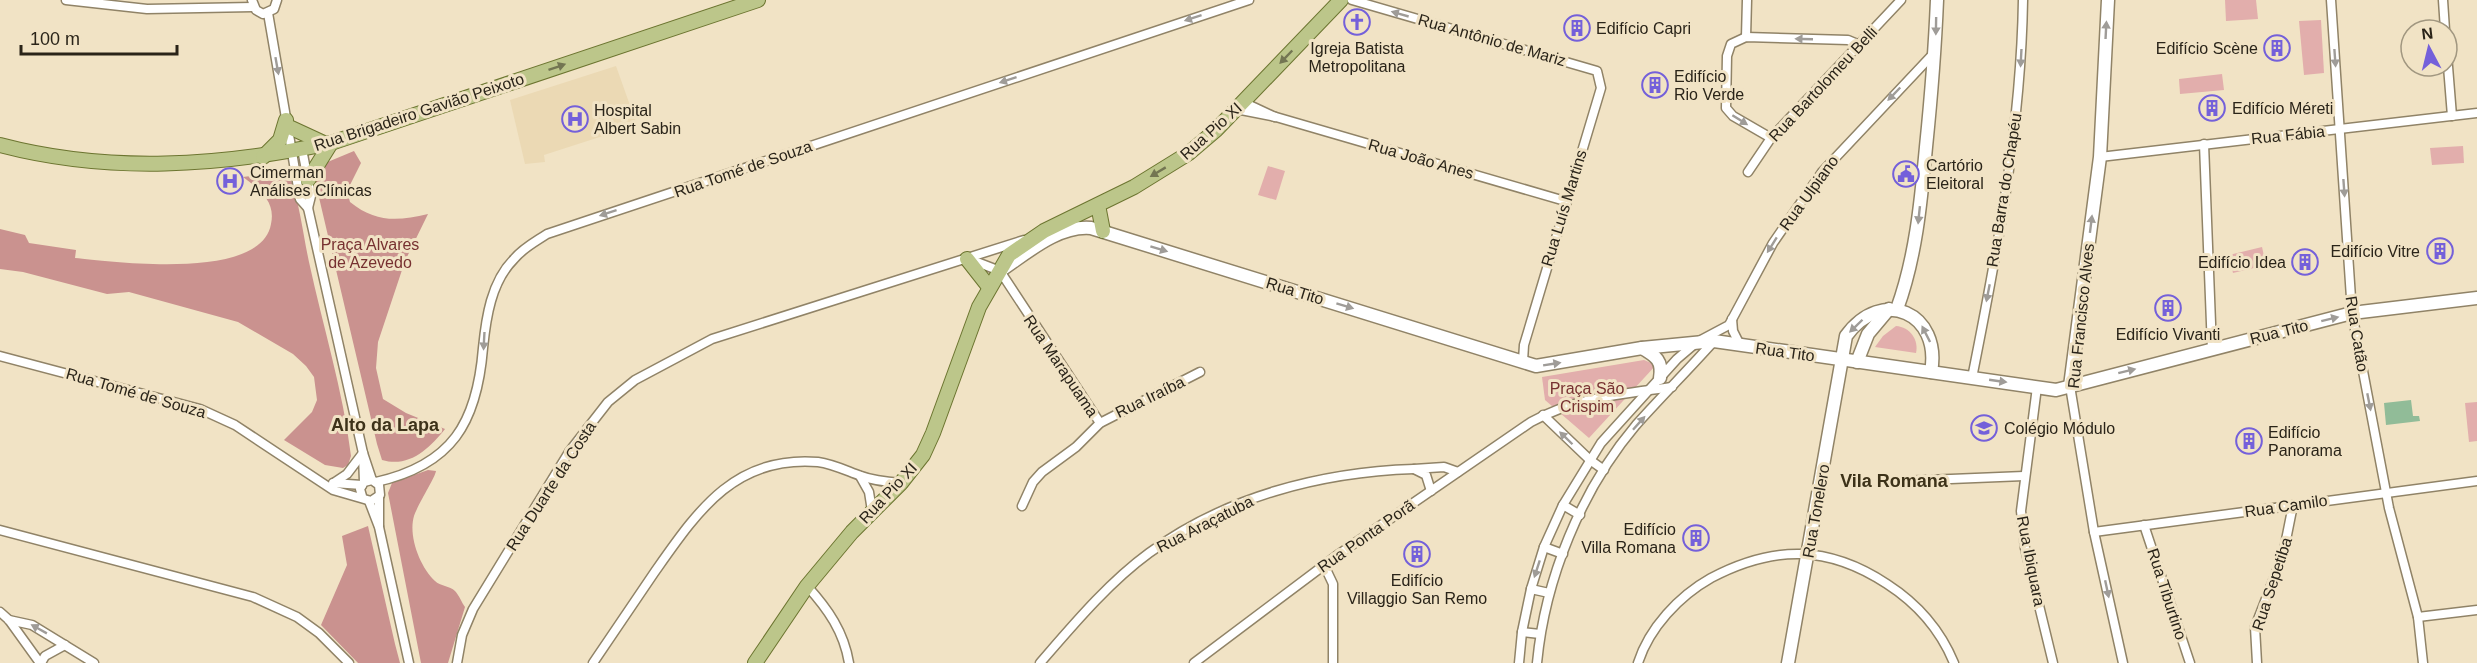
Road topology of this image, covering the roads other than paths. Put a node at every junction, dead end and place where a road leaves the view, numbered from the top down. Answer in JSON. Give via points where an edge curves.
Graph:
{"nodes":[{"id":1,"x":66,"y":0,"type":"edge"},
{"id":2,"x":243,"y":0,"type":"edge"},
{"id":3,"x":277,"y":0,"type":"edge"},
{"id":4,"x":758,"y":0,"type":"edge"},
{"id":5,"x":1249,"y":0,"type":"edge"},
{"id":6,"x":1341,"y":0,"type":"edge"},
{"id":7,"x":1352,"y":0,"type":"edge"},
{"id":8,"x":1747,"y":0,"type":"edge"},
{"id":9,"x":1901,"y":0,"type":"edge"},
{"id":10,"x":1936,"y":0,"type":"edge"},
{"id":11,"x":2023,"y":0,"type":"edge"},
{"id":12,"x":2108,"y":0,"type":"edge"},
{"id":13,"x":2331,"y":0,"type":"edge"},
{"id":14,"x":2443,"y":0,"type":"edge"},
{"id":15,"x":253,"y":4,"type":"edge"},
{"id":16,"x":230,"y":6,"type":"junction"},
{"id":17,"x":268,"y":13,"type":"junction"},
{"id":18,"x":2444,"y":18,"type":"edge"},
{"id":19,"x":1746,"y":37,"type":"junction"},
{"id":20,"x":1860,"y":45,"type":"junction"},
{"id":21,"x":1935,"y":52,"type":"junction"},
{"id":22,"x":1597,"y":70,"type":"joint"},
{"id":23,"x":2449,"y":78,"type":"edge"},
{"id":24,"x":1239,"y":106,"type":"junction"},
{"id":25,"x":2477,"y":113,"type":"edge"},
{"id":26,"x":2452,"y":116,"type":"junction"},
{"id":27,"x":287,"y":123,"type":"junction"},
{"id":28,"x":2340,"y":129,"type":"junction"},
{"id":29,"x":1771,"y":138,"type":"junction"},
{"id":30,"x":329,"y":144,"type":"junction"},
{"id":31,"x":2204,"y":144,"type":"junction"},
{"id":32,"x":0,"y":145,"type":"edge"},
{"id":33,"x":296,"y":150,"type":"junction"},
{"id":34,"x":263,"y":157,"type":"junction"},
{"id":35,"x":2100,"y":157,"type":"junction"},
{"id":36,"x":1748,"y":172,"type":"dead end"},
{"id":37,"x":308,"y":180,"type":"junction"},
{"id":38,"x":1566,"y":201,"type":"junction"},
{"id":39,"x":1098,"y":205,"type":"junction"},
{"id":40,"x":308,"y":208,"type":"junction"},
{"id":41,"x":1103,"y":231,"type":"junction"},
{"id":42,"x":1036,"y":236,"type":"junction"},
{"id":43,"x":967,"y":259,"type":"junction"},
{"id":44,"x":1000,"y":271,"type":"junction"},
{"id":45,"x":989,"y":287,"type":"junction"},
{"id":46,"x":2477,"y":298,"type":"edge"},
{"id":47,"x":1893,"y":309,"type":"junction"},
{"id":48,"x":2352,"y":313,"type":"junction"},
{"id":49,"x":1732,"y":318,"type":"junction"},
{"id":50,"x":1714,"y":341,"type":"junction"},
{"id":51,"x":1697,"y":342,"type":"junction"},
{"id":52,"x":1740,"y":345,"type":"junction"},
{"id":53,"x":1642,"y":348,"type":"junction"},
{"id":54,"x":2212,"y":349,"type":"junction"},
{"id":55,"x":0,"y":356,"type":"edge"},
{"id":56,"x":1519,"y":360,"type":"junction"},
{"id":57,"x":1842,"y":360,"type":"junction"},
{"id":58,"x":1857,"y":362,"type":"junction"},
{"id":59,"x":1200,"y":372,"type":"dead end"},
{"id":60,"x":1931,"y":372,"type":"junction"},
{"id":61,"x":1660,"y":378,"type":"junction"},
{"id":62,"x":1972,"y":378,"type":"junction"},
{"id":63,"x":2070,"y":386,"type":"junction"},
{"id":64,"x":1672,"y":387,"type":"junction"},
{"id":65,"x":2037,"y":387,"type":"junction"},
{"id":66,"x":1647,"y":391,"type":"junction"},
{"id":67,"x":1543,"y":415,"type":"junction"},
{"id":68,"x":1100,"y":423,"type":"junction"},
{"id":69,"x":363,"y":453,"type":"junction"},
{"id":70,"x":1590,"y":460,"type":"junction"},
{"id":71,"x":1414,"y":469,"type":"junction"},
{"id":72,"x":1604,"y":470,"type":"junction"},
{"id":73,"x":1458,"y":472,"type":"junction"},
{"id":74,"x":860,"y":476,"type":"junction"},
{"id":75,"x":2024,"y":476,"type":"junction"},
{"id":76,"x":1902,"y":481,"type":"dead end"},
{"id":77,"x":2477,"y":481,"type":"edge"},
{"id":78,"x":369,"y":482,"type":"junction"},
{"id":79,"x":331,"y":483,"type":"junction"},
{"id":80,"x":901,"y":483,"type":"junction"},
{"id":81,"x":1431,"y":490,"type":"junction"},
{"id":82,"x":2386,"y":492,"type":"junction"},
{"id":83,"x":379,"y":496,"type":"junction"},
{"id":84,"x":365,"y":499,"type":"junction"},
{"id":85,"x":1563,"y":505,"type":"junction"},
{"id":86,"x":2294,"y":505,"type":"junction"},
{"id":87,"x":1022,"y":506,"type":"dead end"},
{"id":88,"x":872,"y":511,"type":"junction"},
{"id":89,"x":1580,"y":515,"type":"junction"},
{"id":90,"x":2144,"y":525,"type":"junction"},
{"id":91,"x":378,"y":527,"type":"junction"},
{"id":92,"x":0,"y":530,"type":"edge"},
{"id":93,"x":2094,"y":532,"type":"junction"},
{"id":94,"x":1544,"y":547,"type":"junction"},
{"id":95,"x":1809,"y":553,"type":"junction"},
{"id":96,"x":1563,"y":554,"type":"junction"},
{"id":97,"x":1324,"y":565,"type":"junction"},
{"id":98,"x":807,"y":586,"type":"junction"},
{"id":99,"x":1531,"y":589,"type":"junction"},
{"id":100,"x":1549,"y":593,"type":"junction"},
{"id":101,"x":2477,"y":610,"type":"edge"},
{"id":102,"x":0,"y":612,"type":"edge"},
{"id":103,"x":2418,"y":617,"type":"junction"},
{"id":104,"x":9,"y":620,"type":"junction"},
{"id":105,"x":1522,"y":632,"type":"junction"},
{"id":106,"x":1540,"y":634,"type":"junction"},
{"id":107,"x":66,"y":645,"type":"junction"},
{"id":108,"x":41,"y":663,"type":"edge"},
{"id":109,"x":94,"y":663,"type":"edge"},
{"id":110,"x":349,"y":663,"type":"edge"},
{"id":111,"x":409,"y":663,"type":"edge"},
{"id":112,"x":458,"y":663,"type":"edge"},
{"id":113,"x":593,"y":663,"type":"edge"},
{"id":114,"x":755,"y":663,"type":"edge"},
{"id":115,"x":849,"y":663,"type":"edge"},
{"id":116,"x":1040,"y":663,"type":"edge"},
{"id":117,"x":1194,"y":663,"type":"edge"},
{"id":118,"x":1333,"y":663,"type":"edge"},
{"id":119,"x":1519,"y":663,"type":"edge"},
{"id":120,"x":1537,"y":663,"type":"edge"},
{"id":121,"x":1638,"y":663,"type":"edge"},
{"id":122,"x":1788,"y":663,"type":"edge"},
{"id":123,"x":1954,"y":663,"type":"edge"},
{"id":124,"x":2053,"y":663,"type":"edge"},
{"id":125,"x":2123,"y":663,"type":"edge"},
{"id":126,"x":2190,"y":663,"type":"edge"},
{"id":127,"x":2256,"y":663,"type":"edge"},
{"id":128,"x":2423,"y":663,"type":"edge"}],
"edges":[{"from":1,"to":16,"type":"street","via":[[147,9]]},
{"from":2,"to":16,"type":"street"},
{"from":3,"to":17,"type":"street"},
{"from":30,"to":4,"type":"main road","name":"Rua Brigadeiro Gavião Peixoto","one_way":true},
{"from":5,"to":78,"type":"street","name":"Rua Tomé de Souza","one_way":true,"via":[[547,234],[513,259],[497,287],[488,309],[476,398],[465,427],[446,452],[394,478]]},
{"from":6,"to":24,"type":"main road","name":"Rua Pio XI","one_way":true},
{"from":22,"to":7,"type":"street","name":"Rua Antônio de Mariz","one_way":true},
{"from":8,"to":19,"type":"street"},
{"from":9,"to":20,"type":"street","name":"Rua Bartolomeu Belli"},
{"from":10,"to":21,"type":"main road","one_way":true},
{"from":11,"to":62,"type":"street","name":"Rua Barra do Chapéu","one_way":true,"via":[[2012,150]]},
{"from":35,"to":12,"type":"main road","name":"Rua Francisco Alves","one_way":true},
{"from":13,"to":28,"type":"street","name":"Rua Catão","one_way":true},
{"from":14,"to":18,"type":"street"},
{"from":15,"to":16,"type":"street"},
{"from":15,"to":17,"type":"street","via":[[259,12]]},
{"from":17,"to":27,"type":"street","one_way":true},
{"from":20,"to":19,"type":"street","one_way":true,"via":[[1848,40]]},
{"from":19,"to":29,"type":"street","one_way":true,"via":[[1735,41],[1728,50],[1726,108]]},
{"from":20,"to":29,"type":"street","name":"Rua Bartolomeu Belli"},
{"from":21,"to":47,"type":"main road","one_way":true,"via":[[1918,227]]},
{"from":21,"to":49,"type":"street","name":"Rua Ulpiano","one_way":true,"via":[[1822,172],[1773,243]]},
{"from":22,"to":38,"type":"street","name":"Rua Luís Martins","via":[[1601,88]]},
{"from":23,"to":26,"type":"street"},
{"from":24,"to":38,"type":"street","name":"Rua João Anes"},
{"from":24,"to":39,"type":"main road","name":"Rua Pio XI","one_way":true,"via":[[1189,153]]},
{"from":25,"to":26,"type":"street","name":"Rua Fábia"},
{"from":26,"to":28,"type":"street","name":"Rua Fábia"},
{"from":27,"to":30,"type":"main road"},
{"from":27,"to":33,"type":"street"},
{"from":27,"to":34,"type":"main road","via":[[280,140]]},
{"from":28,"to":31,"type":"street","name":"Rua Fábia"},
{"from":28,"to":48,"type":"street","name":"Rua Catão","one_way":true},
{"from":29,"to":36,"type":"street","name":"Rua Bartolomeu Belli"},
{"from":30,"to":33,"type":"main road","name":"Rua Brigadeiro Gavião Peixoto"},
{"from":30,"to":37,"type":"main road"},
{"from":31,"to":35,"type":"street","name":"Rua Fábia"},
{"from":31,"to":54,"type":"street"},
{"from":32,"to":34,"type":"main road","name":"Rua Brigadeiro Gavião Peixoto","via":[[47,157],[119,164],[189,164]]},
{"from":33,"to":34,"type":"main road","name":"Rua Brigadeiro Gavião Peixoto"},
{"from":33,"to":37,"type":"street"},
{"from":33,"to":40,"type":"street","via":[[300,199]]},
{"from":63,"to":35,"type":"main road","name":"Rua Francisco Alves","one_way":true},
{"from":37,"to":40,"type":"street"},
{"from":38,"to":56,"type":"street","name":"Rua Luís Martins"},
{"from":39,"to":41,"type":"main road"},
{"from":39,"to":42,"type":"main road","name":"Rua Pio XI"},
{"from":40,"to":69,"type":"street"},
{"from":41,"to":44,"type":"main road","name":"Rua Pio XI","via":[[1083,227],[1069,230]]},
{"from":41,"to":56,"type":"main road","name":"Rua Tito","one_way":true},
{"from":42,"to":43,"type":"street","name":"Rua Duarte da Costa"},
{"from":42,"to":44,"type":"main road","name":"Rua Pio XI","via":[[1013,251]]},
{"from":43,"to":44,"type":"street"},
{"from":43,"to":45,"type":"main road"},
{"from":43,"to":112,"type":"street","name":"Rua Duarte da Costa","via":[[712,339],[662,363],[617,394],[569,452],[473,609],[462,635]]},
{"from":44,"to":45,"type":"main road","name":"Rua Pio XI"},
{"from":44,"to":68,"type":"street","name":"Rua Marapuama"},
{"from":45,"to":80,"type":"main road","name":"Rua Pio XI","via":[[929,444]]},
{"from":46,"to":48,"type":"main road","name":"Rua Tito"},
{"from":47,"to":57,"type":"main road","name":"Rua Tonelero","one_way":true,"via":[[1877,311],[1854,325],[1846,336]]},
{"from":47,"to":58,"type":"main road","via":[[1868,334]]},
{"from":60,"to":47,"type":"main road","one_way":true,"via":[[1932,352],[1926,332],[1920,323]]},
{"from":54,"to":48,"type":"main road","name":"Rua Tito","one_way":true},
{"from":48,"to":82,"type":"street","name":"Rua Catão","one_way":true},
{"from":49,"to":51,"type":"street","name":"Rua Ulpiano","via":[[1726,327]]},
{"from":49,"to":52,"type":"street"},
{"from":50,"to":51,"type":"main road","name":"Rua Tito"},
{"from":50,"to":52,"type":"main road","name":"Rua Tito"},
{"from":50,"to":64,"type":"street"},
{"from":51,"to":53,"type":"main road","name":"Rua Tito"},
{"from":51,"to":61,"type":"street"},
{"from":52,"to":57,"type":"main road","name":"Rua Tito"},
{"from":56,"to":53,"type":"main road","name":"Rua Tito","one_way":true,"via":[[1536,366]]},
{"from":53,"to":61,"type":"main road","via":[[1659,361]]},
{"from":63,"to":54,"type":"main road","name":"Rua Tito","one_way":true},
{"from":55,"to":79,"type":"street","name":"Rua Tomé de Souza","via":[[200,409],[235,425]]},
{"from":57,"to":58,"type":"main road","name":"Rua Tito"},
{"from":57,"to":95,"type":"main road","name":"Rua Tonelero"},
{"from":58,"to":60,"type":"main road","name":"Rua Tito"},
{"from":59,"to":68,"type":"street","name":"Rua Iraíba"},
{"from":60,"to":62,"type":"main road","name":"Rua Tito"},
{"from":61,"to":66,"type":"street"},
{"from":62,"to":65,"type":"main road","name":"Rua Tito","one_way":true},
{"from":63,"to":65,"type":"main road","name":"Rua Tito","via":[[2056,390]]},
{"from":63,"to":93,"type":"street","name":"Rua Francisco Alves"},
{"from":64,"to":66,"type":"street"},
{"from":72,"to":64,"type":"street","one_way":true,"via":[[1636,426]]},
{"from":65,"to":75,"type":"street","name":"Rua Ibiquara"},
{"from":66,"to":67,"type":"street","via":[[1588,399]]},
{"from":66,"to":70,"type":"street"},
{"from":70,"to":67,"type":"street","one_way":true},
{"from":67,"to":73,"type":"street","name":"Rua Ponta Porã"},
{"from":68,"to":87,"type":"street","name":"Rua Marapuama","via":[[1042,472]]},
{"from":69,"to":78,"type":"street"},
{"from":69,"to":79,"type":"street","via":[[346,474]]},
{"from":70,"to":72,"type":"street"},
{"from":70,"to":85,"type":"street"},
{"from":71,"to":73,"type":"street","name":"Rua Araçatuba","via":[[1444,467]]},
{"from":71,"to":81,"type":"street","via":[[1426,475]]},
{"from":71,"to":116,"type":"street","name":"Rua Araçatuba","via":[[1312,480],[1262,495],[1206,520],[1134,565]]},
{"from":72,"to":89,"type":"street"},
{"from":73,"to":81,"type":"street","name":"Rua Ponta Porã"},
{"from":74,"to":80,"type":"street"},
{"from":74,"to":88,"type":"street","via":[[869,492]]},
{"from":74,"to":113,"type":"street","via":[[818,462],[795,463],[753,471],[719,491],[684,529]]},
{"from":75,"to":76,"type":"street"},
{"from":75,"to":124,"type":"street","name":"Rua Ibiquara","via":[[2024,541]]},
{"from":77,"to":82,"type":"street","name":"Rua Camilo"},
{"from":78,"to":79,"type":"street","name":"Rua Tomé de Souza"},
{"from":78,"to":83,"type":"street","via":[[381,489]]},
{"from":78,"to":84,"type":"street"},
{"from":79,"to":84,"type":"street","name":"Rua Tomé de Souza","via":[[333,490]]},
{"from":80,"to":88,"type":"main road","name":"Rua Pio XI"},
{"from":81,"to":97,"type":"street","name":"Rua Ponta Porã"},
{"from":82,"to":86,"type":"street","name":"Rua Camilo"},
{"from":82,"to":103,"type":"street","name":"Rua Catão"},
{"from":83,"to":84,"type":"street"},
{"from":83,"to":91,"type":"street"},
{"from":84,"to":91,"type":"street"},
{"from":85,"to":89,"type":"street"},
{"from":85,"to":94,"type":"street"},
{"from":86,"to":90,"type":"street","name":"Rua Camilo"},
{"from":86,"to":127,"type":"street","name":"Rua Sepetiba","via":[[2283,555],[2255,627]]},
{"from":88,"to":98,"type":"main road","name":"Rua Pio XI"},
{"from":89,"to":96,"type":"street"},
{"from":90,"to":93,"type":"street","name":"Rua Camilo"},
{"from":90,"to":126,"type":"street","name":"Rua Tiburtino"},
{"from":91,"to":111,"type":"street"},
{"from":92,"to":110,"type":"street","via":[[253,597],[297,617]]},
{"from":93,"to":125,"type":"street","name":"Rua Francisco Alves","one_way":true},
{"from":94,"to":96,"type":"street"},
{"from":94,"to":99,"type":"street","one_way":true},
{"from":95,"to":121,"type":"street","via":[[1750,560],[1704,582],[1682,597],[1658,627]]},
{"from":95,"to":122,"type":"main road","name":"Rua Tonelero"},
{"from":95,"to":123,"type":"street","via":[[1866,570],[1908,597],[1929,619]]},
{"from":96,"to":100,"type":"street"},
{"from":97,"to":117,"type":"street","name":"Rua Ponta Porã"},
{"from":97,"to":118,"type":"street","via":[[1333,584]]},
{"from":98,"to":114,"type":"main road","name":"Rua Pio XI"},
{"from":98,"to":115,"type":"street","via":[[835,621]]},
{"from":99,"to":100,"type":"street"},
{"from":99,"to":105,"type":"street"},
{"from":100,"to":106,"type":"street"},
{"from":101,"to":103,"type":"street"},
{"from":102,"to":104,"type":"street"},
{"from":103,"to":128,"type":"street","name":"Rua Catão"},
{"from":107,"to":104,"type":"street","one_way":true,"via":[[32,625]]},
{"from":104,"to":108,"type":"street"},
{"from":105,"to":106,"type":"street"},
{"from":105,"to":119,"type":"street"},
{"from":106,"to":120,"type":"street"},
{"from":107,"to":108,"type":"street","via":[[45,656]]},
{"from":107,"to":109,"type":"street"}]}
